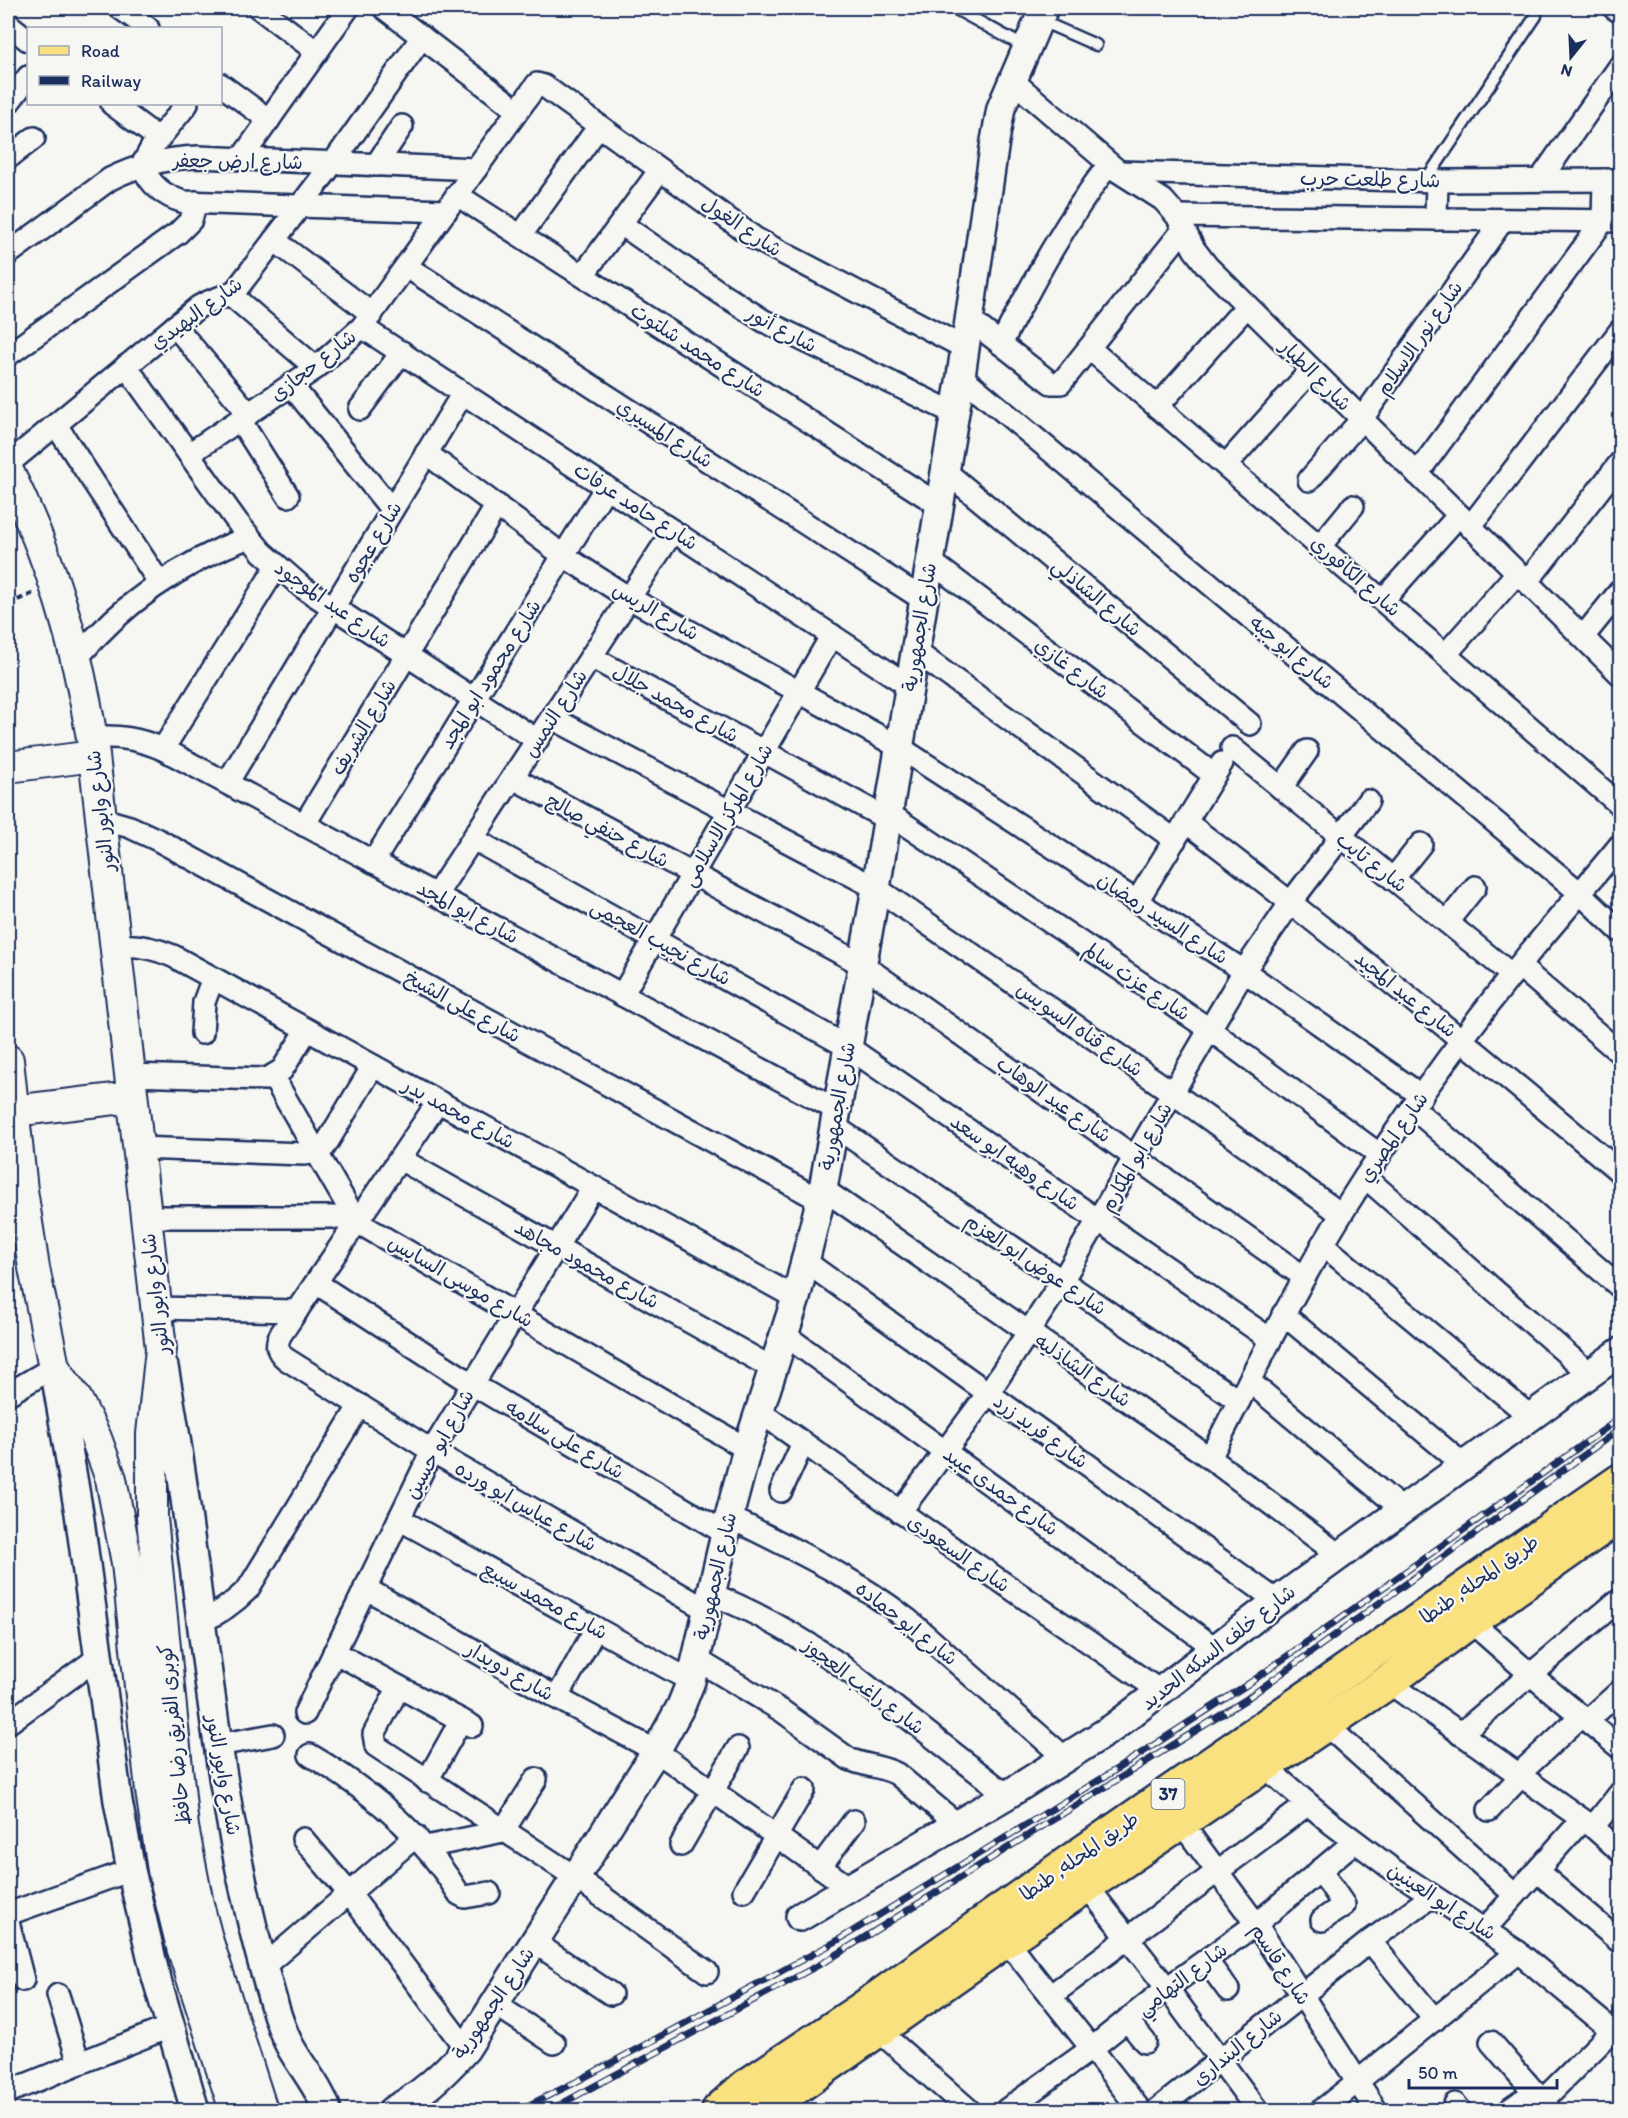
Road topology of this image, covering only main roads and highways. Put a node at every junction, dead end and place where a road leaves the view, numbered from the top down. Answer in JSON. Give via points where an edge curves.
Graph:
{"nodes":[{"id":1,"x":8,"y":471,"type":"edge"},
{"id":2,"x":93,"y":747,"type":"junction"},
{"id":3,"x":8,"y":767,"type":"edge"},
{"id":4,"x":8,"y":1060,"type":"edge"},
{"id":5,"x":131,"y":1086,"type":"junction"},
{"id":6,"x":13,"y":1111,"type":"junction"},
{"id":7,"x":161,"y":1349,"type":"joint"},
{"id":8,"x":1620,"y":1481,"type":"edge"},
{"id":9,"x":1620,"y":1515,"type":"edge"},
{"id":10,"x":165,"y":1789,"type":"junction"},
{"id":11,"x":235,"y":2110,"type":"edge"},
{"id":12,"x":262,"y":2110,"type":"edge"},
{"id":13,"x":718,"y":2110,"type":"edge"},
{"id":14,"x":767,"y":2110,"type":"edge"}],
"edges":[{"from":1,"to":2,"type":"main road","name":"شارع وابور النور","via":[[56,584],[77,658]]},
{"from":2,"to":3,"type":"main road"},
{"from":2,"to":5,"type":"main road","name":"شارع وابور النور"},
{"from":4,"to":6,"type":"main road"},
{"from":5,"to":6,"type":"main road"},
{"from":5,"to":7,"type":"main road","name":"شارع وابور النور"},
{"from":6,"to":10,"type":"main road","name":"كوبرى الفريق رضا حافظ","via":[[34,1268],[54,1367],[96,1438],[113,1489]]},
{"from":7,"to":10,"type":"main road","name":"كوبرى الفريق رضا حافظ","via":[[152,1434],[152,1518]]},
{"from":8,"to":13,"type":"main road","name":"طريق المحله, طنطا","number":"37"},
{"from":9,"to":14,"type":"main road","name":"طريق المحله, طنطا","number":"37","via":[[1388,1682],[1006,1940]]},
{"from":10,"to":11,"type":"main road","name":"كوبرى الفريق رضا حافظ","via":[[164,1870],[177,1928]]},
{"from":10,"to":12,"type":"main road","name":"كوبرى الفريق رضا حافظ"}]}
